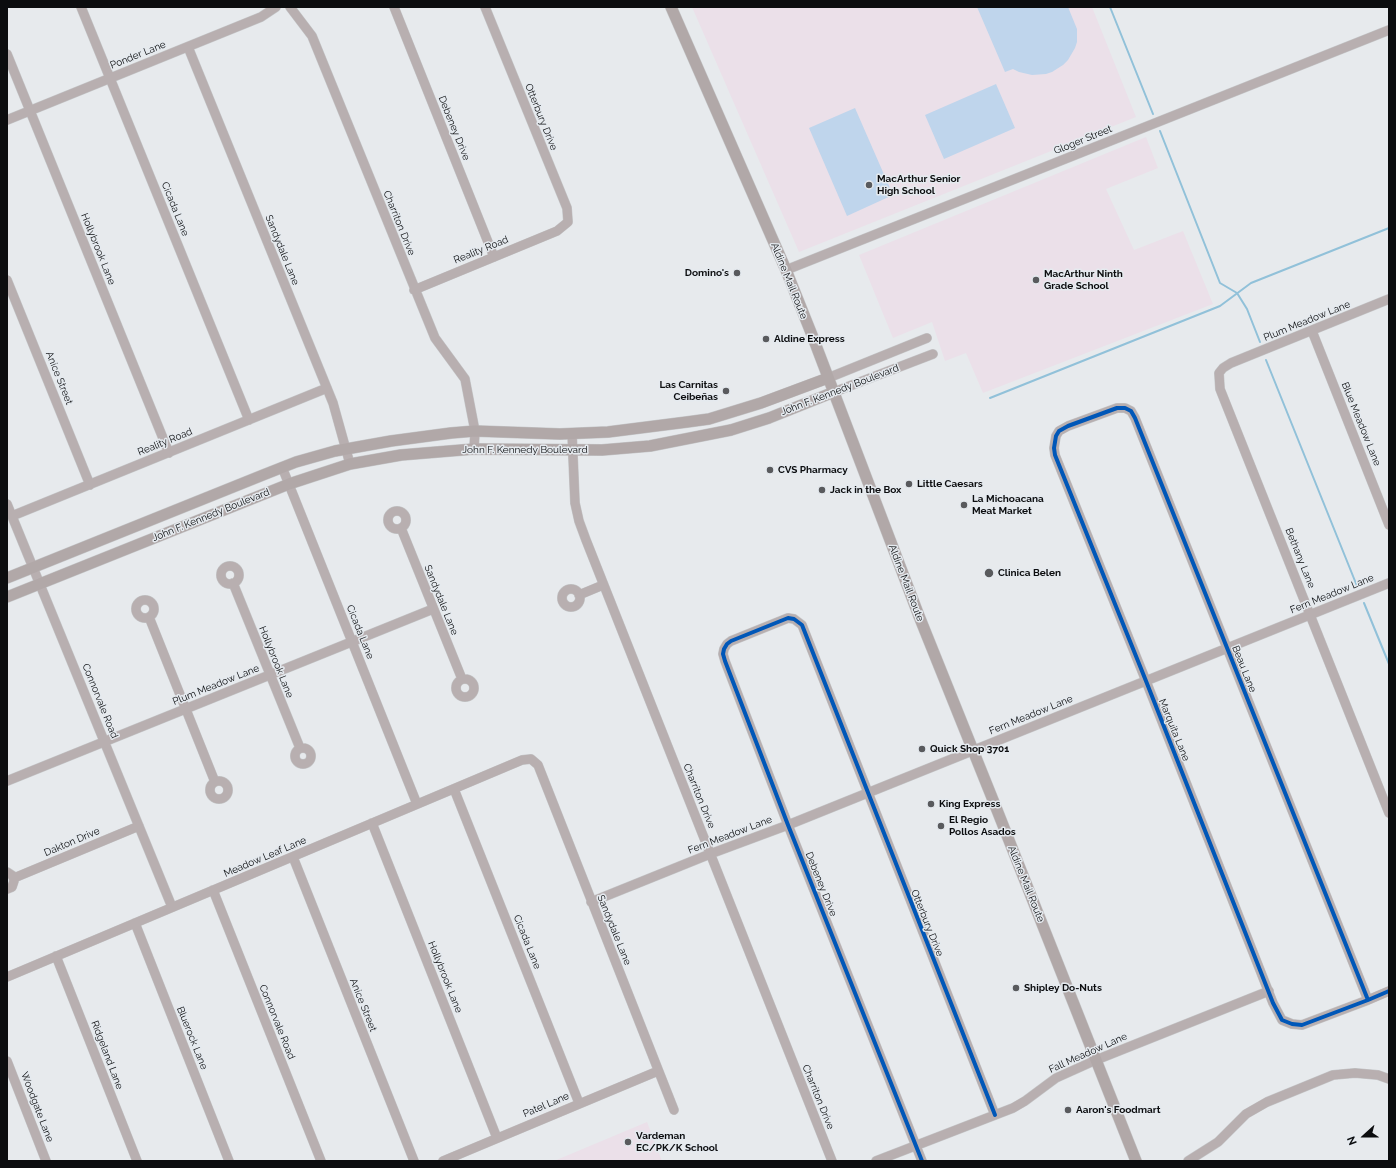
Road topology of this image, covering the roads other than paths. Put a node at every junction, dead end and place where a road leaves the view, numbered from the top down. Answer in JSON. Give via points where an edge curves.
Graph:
{"nodes":[{"id":1,"x":80,"y":7,"type":"edge"},
{"id":2,"x":276,"y":7,"type":"edge"},
{"id":3,"x":290,"y":7,"type":"edge"},
{"id":4,"x":394,"y":7,"type":"edge"},
{"id":5,"x":485,"y":7,"type":"edge"},
{"id":6,"x":671,"y":7,"type":"edge"},
{"id":7,"x":1389,"y":30,"type":"edge"},
{"id":8,"x":188,"y":47,"type":"junction"},
{"id":9,"x":7,"y":54,"type":"edge"},
{"id":10,"x":110,"y":78,"type":"junction"},
{"id":11,"x":30,"y":111,"type":"junction"},
{"id":12,"x":7,"y":120,"type":"edge"},
{"id":13,"x":557,"y":231,"type":"joint"},
{"id":14,"x":494,"y":257,"type":"junction"},
{"id":15,"x":786,"y":270,"type":"junction"},
{"id":16,"x":7,"y":280,"type":"edge"},
{"id":17,"x":414,"y":290,"type":"junction"},
{"id":18,"x":1389,"y":299,"type":"edge"},
{"id":19,"x":1312,"y":331,"type":"junction"},
{"id":20,"x":927,"y":338,"type":"dead end"},
{"id":21,"x":933,"y":354,"type":"dead end"},
{"id":22,"x":1234,"y":362,"type":"joint"},
{"id":23,"x":828,"y":378,"type":"junction"},
{"id":24,"x":327,"y":388,"type":"junction"},
{"id":25,"x":834,"y":392,"type":"junction"},
{"id":26,"x":706,"y":419,"type":"junction"},
{"id":27,"x":249,"y":420,"type":"junction"},
{"id":28,"x":1064,"y":428,"type":"joint"},
{"id":29,"x":475,"y":431,"type":"junction"},
{"id":30,"x":572,"y":433,"type":"junction"},
{"id":31,"x":708,"y":435,"type":"junction"},
{"id":32,"x":346,"y":449,"type":"junction"},
{"id":33,"x":474,"y":449,"type":"junction"},
{"id":34,"x":572,"y":450,"type":"junction"},
{"id":35,"x":169,"y":452,"type":"junction"},
{"id":36,"x":350,"y":464,"type":"junction"},
{"id":37,"x":282,"y":468,"type":"junction"},
{"id":38,"x":289,"y":484,"type":"junction"},
{"id":39,"x":90,"y":485,"type":"junction"},
{"id":40,"x":7,"y":504,"type":"edge"},
{"id":41,"x":12,"y":516,"type":"junction"},
{"id":42,"x":1389,"y":525,"type":"edge"},
{"id":43,"x":401,"y":528,"type":"dead end"},
{"id":44,"x":33,"y":568,"type":"junction"},
{"id":45,"x":7,"y":578,"type":"edge"},
{"id":46,"x":233,"y":583,"type":"dead end"},
{"id":47,"x":1389,"y":583,"type":"edge"},
{"id":48,"x":40,"y":584,"type":"junction"},
{"id":49,"x":603,"y":584,"type":"junction"},
{"id":50,"x":579,"y":595,"type":"dead end"},
{"id":51,"x":7,"y":597,"type":"edge"},
{"id":52,"x":433,"y":609,"type":"junction"},
{"id":53,"x":1310,"y":615,"type":"junction"},
{"id":54,"x":149,"y":617,"type":"dead end"},
{"id":55,"x":758,"y":629,"type":"joint"},
{"id":56,"x":352,"y":642,"type":"junction"},
{"id":57,"x":1227,"y":648,"type":"junction"},
{"id":58,"x":270,"y":675,"type":"junction"},
{"id":59,"x":462,"y":679,"type":"dead end"},
{"id":60,"x":1146,"y":681,"type":"junction"},
{"id":61,"x":186,"y":709,"type":"junction"},
{"id":62,"x":104,"y":742,"type":"junction"},
{"id":63,"x":300,"y":748,"type":"dead end"},
{"id":64,"x":973,"y":750,"type":"junction"},
{"id":65,"x":531,"y":759,"type":"joint"},
{"id":66,"x":7,"y":781,"type":"edge"},
{"id":67,"x":215,"y":782,"type":"dead end"},
{"id":68,"x":454,"y":789,"type":"junction"},
{"id":69,"x":867,"y":793,"type":"junction"},
{"id":70,"x":416,"y":804,"type":"junction"},
{"id":71,"x":1389,"y":813,"type":"edge"},
{"id":72,"x":372,"y":823,"type":"junction"},
{"id":73,"x":788,"y":825,"type":"junction"},
{"id":74,"x":139,"y":826,"type":"junction"},
{"id":75,"x":710,"y":854,"type":"junction"},
{"id":76,"x":293,"y":857,"type":"junction"},
{"id":77,"x":10,"y":875,"type":"edge"},
{"id":78,"x":7,"y":889,"type":"edge"},
{"id":79,"x":213,"y":890,"type":"junction"},
{"id":80,"x":591,"y":902,"type":"junction"},
{"id":81,"x":172,"y":907,"type":"junction"},
{"id":82,"x":135,"y":923,"type":"junction"},
{"id":83,"x":56,"y":956,"type":"junction"},
{"id":84,"x":7,"y":977,"type":"edge"},
{"id":85,"x":1269,"y":991,"type":"junction"},
{"id":86,"x":1389,"y":991,"type":"edge"},
{"id":87,"x":1368,"y":1000,"type":"junction"},
{"id":88,"x":1096,"y":1060,"type":"junction"},
{"id":89,"x":7,"y":1061,"type":"edge"},
{"id":90,"x":658,"y":1071,"type":"junction"},
{"id":91,"x":1389,"y":1079,"type":"edge"},
{"id":92,"x":579,"y":1103,"type":"junction"},
{"id":93,"x":674,"y":1110,"type":"dead end"},
{"id":94,"x":995,"y":1115,"type":"junction"},
{"id":95,"x":497,"y":1138,"type":"junction"},
{"id":96,"x":916,"y":1146,"type":"junction"},
{"id":97,"x":46,"y":1161,"type":"edge"},
{"id":98,"x":137,"y":1161,"type":"edge"},
{"id":99,"x":229,"y":1161,"type":"edge"},
{"id":100,"x":321,"y":1161,"type":"edge"},
{"id":101,"x":414,"y":1161,"type":"edge"},
{"id":102,"x":443,"y":1161,"type":"edge"},
{"id":103,"x":832,"y":1161,"type":"edge"},
{"id":104,"x":876,"y":1161,"type":"edge"},
{"id":105,"x":922,"y":1161,"type":"edge"},
{"id":106,"x":1136,"y":1161,"type":"edge"},
{"id":107,"x":1188,"y":1161,"type":"edge"}],
"edges":[{"from":1,"to":10,"type":"street","name":"Cicada Lane"},
{"from":2,"to":8,"type":"street","name":"Ponder Lane","via":[[261,17]]},
{"from":3,"to":17,"type":"street","name":"Charriton Drive","via":[[312,36]]},
{"from":4,"to":14,"type":"street","name":"Debeney Drive"},
{"from":5,"to":13,"type":"street","name":"Otterbury Drive","via":[[567,208],[568,222]]},
{"from":6,"to":15,"type":"main road","name":"Aldine Mail Route"},
{"from":7,"to":15,"type":"street","name":"Gloger Street"},
{"from":8,"to":10,"type":"street","name":"Ponder Lane"},
{"from":8,"to":24,"type":"street","name":"Sandydale Lane"},
{"from":9,"to":11,"type":"street","name":"Hollybrook Lane"},
{"from":10,"to":11,"type":"street","name":"Ponder Lane"},
{"from":10,"to":27,"type":"street","name":"Cicada Lane"},
{"from":11,"to":12,"type":"street","name":"Ponder Lane"},
{"from":11,"to":35,"type":"street","name":"Hollybrook Lane"},
{"from":13,"to":14,"type":"street","name":"Reality Road"},
{"from":14,"to":17,"type":"street","name":"Reality Road"},
{"from":15,"to":23,"type":"main road","name":"Aldine Mail Route"},
{"from":16,"to":39,"type":"street","name":"Anice Street"},
{"from":17,"to":29,"type":"street","name":"Charriton Drive","via":[[435,338],[465,379]]},
{"from":18,"to":19,"type":"street","name":"Plum Meadow Lane"},
{"from":19,"to":22,"type":"street","name":"Plum Meadow Lane"},
{"from":19,"to":42,"type":"street","name":"Blue Meadow Lane"},
{"from":20,"to":23,"type":"street","name":"John F. Kennedy Boulevard"},
{"from":21,"to":25,"type":"street","name":"John F. Kennedy Boulevard"},
{"from":22,"to":53,"type":"street","name":"Bethany Lane","via":[[1219,373],[1220,389]]},
{"from":23,"to":25,"type":"main road","name":"Aldine Mail Route"},
{"from":23,"to":26,"type":"main road","name":"John F. Kennedy Boulevard","via":[[761,403]]},
{"from":24,"to":27,"type":"street","name":"Reality Road"},
{"from":24,"to":32,"type":"street","name":"Sandydale Lane"},
{"from":25,"to":31,"type":"main road","name":"John F. Kennedy Boulevard","via":[[769,418]]},
{"from":25,"to":64,"type":"main road","name":"Aldine Mail Route"},
{"from":26,"to":30,"type":"main road","name":"John F. Kennedy Boulevard","via":[[608,432]]},
{"from":26,"to":31,"type":"main road"},
{"from":27,"to":35,"type":"street","name":"Reality Road"},
{"from":28,"to":57,"type":"street","name":"Beau Lane","via":[[1117,408],[1131,411]]},
{"from":28,"to":60,"type":"street","name":"Marquita Lane","via":[[1056,436],[1055,455]]},
{"from":29,"to":30,"type":"main road","name":"John F. Kennedy Boulevard"},
{"from":29,"to":32,"type":"main road","name":"John F. Kennedy Boulevard"},
{"from":29,"to":33,"type":"street","name":"Charriton Drive"},
{"from":30,"to":34,"type":"street","name":"Charriton Drive"},
{"from":31,"to":34,"type":"main road","name":"John F. Kennedy Boulevard","via":[[650,446]]},
{"from":32,"to":36,"type":"street","name":"Sandydale Lane"},
{"from":32,"to":37,"type":"main road","name":"John F. Kennedy Boulevard"},
{"from":33,"to":34,"type":"main road","name":"John F. Kennedy Boulevard"},
{"from":33,"to":36,"type":"main road","name":"John F. Kennedy Boulevard","via":[[401,455]]},
{"from":34,"to":49,"type":"street","name":"Charriton Drive","via":[[579,521]]},
{"from":35,"to":39,"type":"street","name":"Reality Road"},
{"from":36,"to":38,"type":"main road","name":"John F. Kennedy Boulevard"},
{"from":37,"to":38,"type":"street","name":"Cicada Lane"},
{"from":37,"to":44,"type":"main road","name":"John F. Kennedy Boulevard"},
{"from":38,"to":48,"type":"main road","name":"John F. Kennedy Boulevard"},
{"from":38,"to":56,"type":"street","name":"Cicada Lane"},
{"from":39,"to":41,"type":"street","name":"Reality Road"},
{"from":40,"to":41,"type":"street","name":"Connorvale Road"},
{"from":41,"to":44,"type":"street","name":"Connorvale Road"},
{"from":43,"to":52,"type":"street","name":"Sandydale Lane"},
{"from":44,"to":45,"type":"main road","name":"John F. Kennedy Boulevard"},
{"from":44,"to":48,"type":"street","name":"Connorvale Road"},
{"from":46,"to":58,"type":"street","name":"Hollybrook Lane"},
{"from":47,"to":53,"type":"street","name":"Fern Meadow Lane"},
{"from":48,"to":51,"type":"main road","name":"John F. Kennedy Boulevard"},
{"from":48,"to":62,"type":"street","name":"Connorvale Road"},
{"from":49,"to":50,"type":"street"},
{"from":49,"to":75,"type":"street","name":"Charriton Drive"},
{"from":52,"to":56,"type":"street","name":"Plum Meadow Lane"},
{"from":52,"to":59,"type":"street","name":"Sandydale Lane"},
{"from":53,"to":57,"type":"street","name":"Fern Meadow Lane"},
{"from":53,"to":71,"type":"street","name":"Bethany Lane"},
{"from":54,"to":61,"type":"street"},
{"from":55,"to":69,"type":"street","name":"Otterbury Drive","via":[[788,618],[794,619],[802,626]]},
{"from":55,"to":73,"type":"street","name":"Debeney Drive","via":[[726,644],[725,661]]},
{"from":56,"to":58,"type":"street","name":"Plum Meadow Lane"},
{"from":56,"to":70,"type":"street","name":"Cicada Lane"},
{"from":57,"to":60,"type":"street","name":"Fern Meadow Lane"},
{"from":57,"to":87,"type":"street","name":"Beau Lane"},
{"from":58,"to":61,"type":"street","name":"Plum Meadow Lane"},
{"from":58,"to":63,"type":"street","name":"Hollybrook Lane"},
{"from":60,"to":64,"type":"street","name":"Fern Meadow Lane"},
{"from":60,"to":85,"type":"street","name":"Marquita Lane"},
{"from":61,"to":62,"type":"street","name":"Plum Meadow Lane"},
{"from":61,"to":67,"type":"street"},
{"from":62,"to":66,"type":"street","name":"Plum Meadow Lane"},
{"from":62,"to":74,"type":"street","name":"Connorvale Road"},
{"from":64,"to":69,"type":"street","name":"Fern Meadow Lane"},
{"from":64,"to":88,"type":"main road","name":"Aldine Mail Route"},
{"from":65,"to":68,"type":"street","name":"Meadow Leaf Lane","via":[[522,760]]},
{"from":65,"to":80,"type":"street","name":"Sandydale Lane","via":[[538,765]]},
{"from":68,"to":70,"type":"street","name":"Meadow Leaf Lane"},
{"from":68,"to":92,"type":"street","name":"Cicada Lane"},
{"from":69,"to":73,"type":"street","name":"Fern Meadow Lane"},
{"from":69,"to":94,"type":"street","name":"Otterbury Drive"},
{"from":70,"to":72,"type":"street","name":"Meadow Leaf Lane"},
{"from":72,"to":76,"type":"street","name":"Meadow Leaf Lane"},
{"from":72,"to":95,"type":"street","name":"Hollybrook Lane"},
{"from":73,"to":75,"type":"street","name":"Fern Meadow Lane"},
{"from":73,"to":96,"type":"street","name":"Debeney Drive"},
{"from":74,"to":77,"type":"street","name":"Dakton Drive"},
{"from":74,"to":81,"type":"street","name":"Connorvale Road"},
{"from":75,"to":80,"type":"street","name":"Fern Meadow Lane"},
{"from":75,"to":103,"type":"street","name":"Charriton Drive"},
{"from":76,"to":79,"type":"street","name":"Meadow Leaf Lane"},
{"from":76,"to":101,"type":"street","name":"Anice Street"},
{"from":77,"to":78,"type":"street","name":"Dakton Drive","via":[[13,884]]},
{"from":79,"to":81,"type":"street","name":"Meadow Leaf Lane"},
{"from":79,"to":100,"type":"street","name":"Connorvale Road"},
{"from":80,"to":90,"type":"street","name":"Sandydale Lane"},
{"from":81,"to":82,"type":"street","name":"Meadow Leaf Lane"},
{"from":82,"to":83,"type":"street","name":"Meadow Leaf Lane"},
{"from":82,"to":99,"type":"street","name":"Bluerock Lane"},
{"from":83,"to":84,"type":"street","name":"Meadow Leaf Lane"},
{"from":83,"to":98,"type":"street","name":"Ridgeland Lane"},
{"from":85,"to":87,"type":"street","name":"Marquita Lane","via":[[1282,1020],[1292,1024],[1302,1024]]},
{"from":85,"to":88,"type":"street","name":"Fall Meadow Lane"},
{"from":86,"to":87,"type":"street"},
{"from":88,"to":94,"type":"street","name":"Fall Meadow Lane","via":[[1056,1078],[1025,1101]]},
{"from":88,"to":106,"type":"main road","name":"Aldine Mail Route"},
{"from":89,"to":97,"type":"street","name":"Woodgate Lane"},
{"from":90,"to":92,"type":"street","name":"Patel Lane"},
{"from":90,"to":93,"type":"street","name":"Sandydale Lane"},
{"from":91,"to":107,"type":"street","via":[[1378,1075],[1355,1073],[1333,1075],[1267,1102],[1246,1114],[1218,1142]]},
{"from":92,"to":95,"type":"street","name":"Patel Lane"},
{"from":94,"to":96,"type":"street","name":"Fall Meadow Lane"},
{"from":95,"to":102,"type":"street","name":"Patel Lane"},
{"from":96,"to":104,"type":"street","name":"Fall Meadow Lane"},
{"from":96,"to":105,"type":"street","name":"Debeney Drive"}]}
